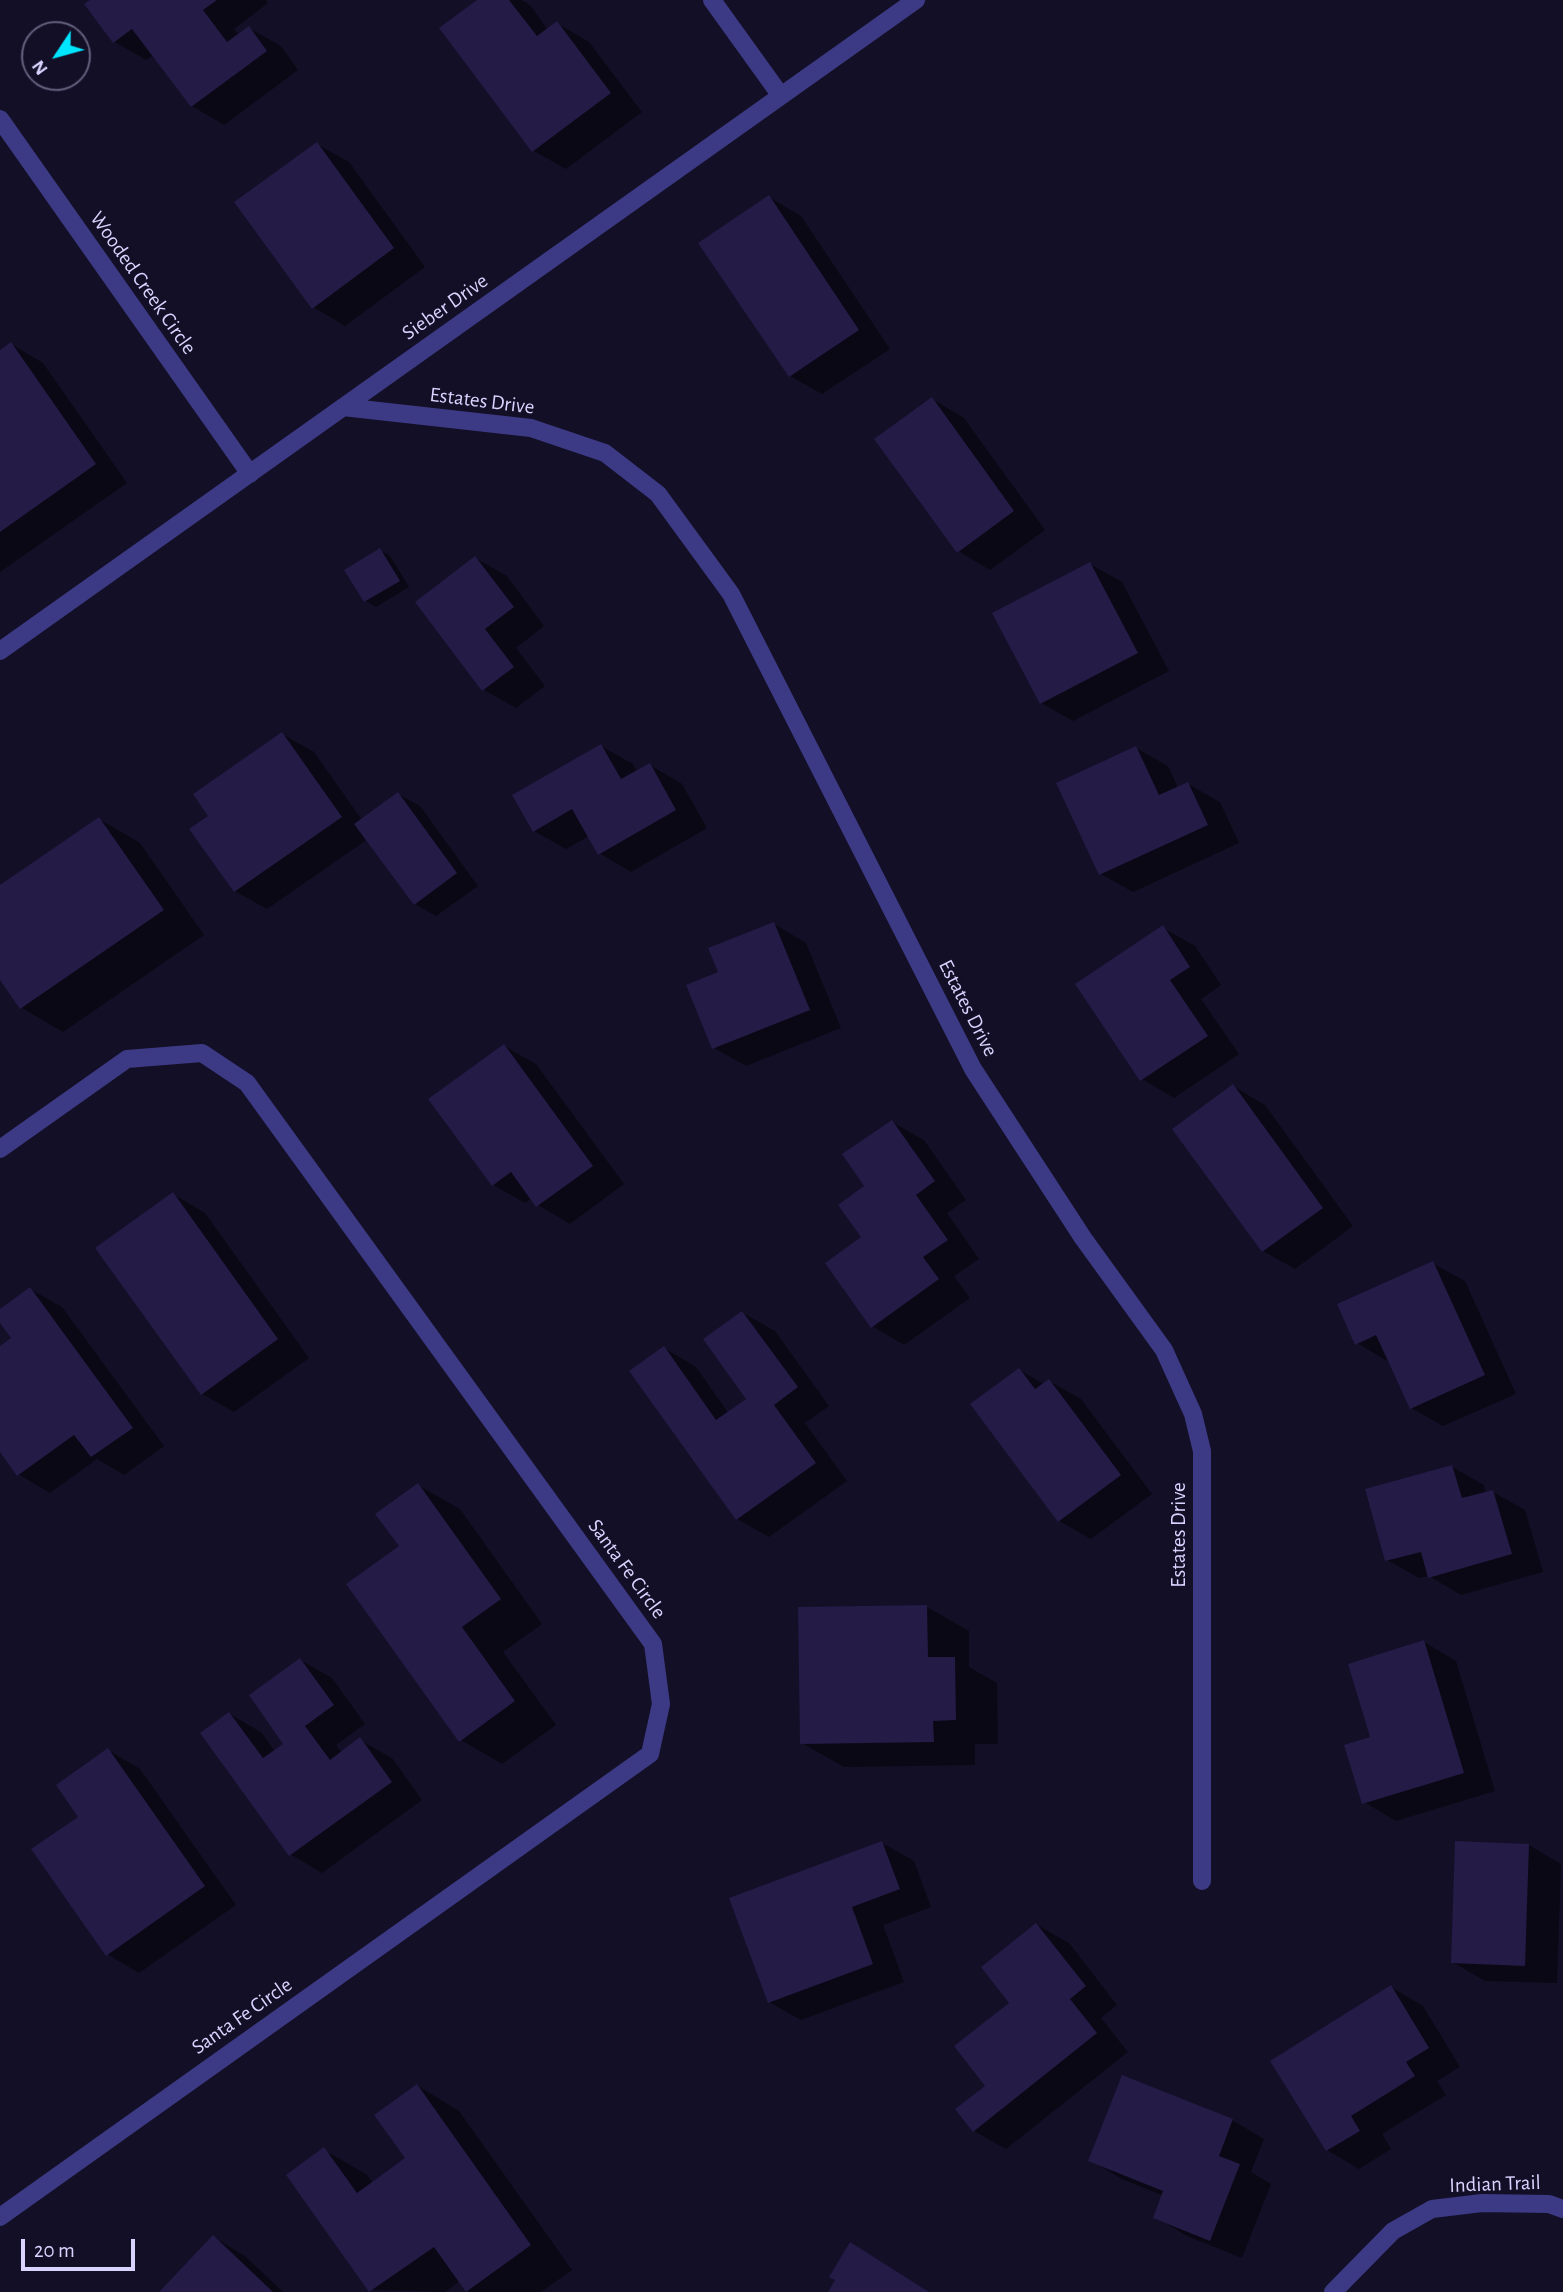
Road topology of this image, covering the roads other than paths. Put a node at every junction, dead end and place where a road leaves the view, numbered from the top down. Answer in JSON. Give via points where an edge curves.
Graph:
{"nodes":[{"id":1,"x":712,"y":0,"type":"edge"},
{"id":2,"x":916,"y":0,"type":"edge"},
{"id":3,"x":781,"y":96,"type":"junction"},
{"id":4,"x":0,"y":119,"type":"edge"},
{"id":5,"x":343,"y":407,"type":"junction"},
{"id":6,"x":250,"y":474,"type":"junction"},
{"id":7,"x":0,"y":651,"type":"edge"},
{"id":8,"x":0,"y":1149,"type":"edge"},
{"id":9,"x":1202,"y":1881,"type":"dead end"},
{"id":10,"x":1563,"y":2209,"type":"edge"},
{"id":11,"x":0,"y":2217,"type":"edge"},
{"id":12,"x":1333,"y":2292,"type":"edge"}],
"edges":[{"from":1,"to":3,"type":"street"},
{"from":2,"to":3,"type":"street","name":"Sieber Drive"},
{"from":3,"to":5,"type":"street","name":"Sieber Drive"},
{"from":4,"to":6,"type":"street","name":"Wooded Creek Circle"},
{"from":5,"to":6,"type":"street","name":"Sieber Drive"},
{"from":5,"to":9,"type":"street","name":"Estates Drive","via":[[531,428],[605,453],[658,494],[730,594],[973,1069],[1083,1238],[1164,1350],[1193,1414],[1202,1451]]},
{"from":6,"to":7,"type":"street","name":"Sieber Drive"},
{"from":8,"to":11,"type":"street","name":"Santa Fe Circle","via":[[127,1059],[202,1053],[247,1083],[653,1644],[661,1703],[650,1754]]},
{"from":10,"to":12,"type":"street","name":"Indian Trail","via":[[1549,2204],[1482,2203],[1432,2209],[1393,2231]]}]}
